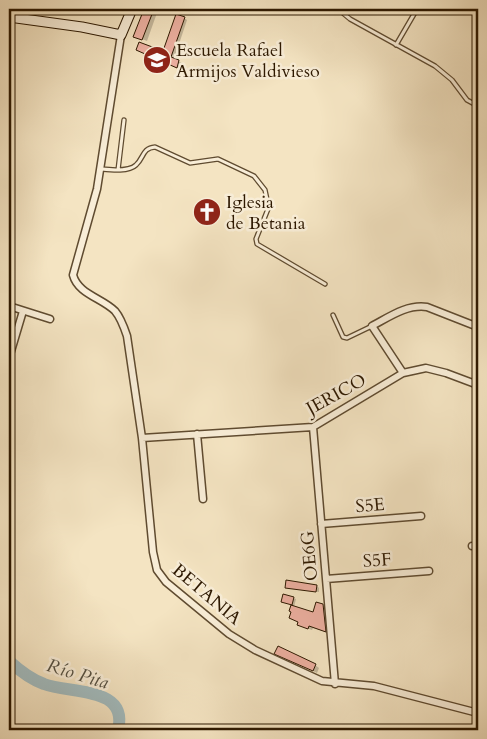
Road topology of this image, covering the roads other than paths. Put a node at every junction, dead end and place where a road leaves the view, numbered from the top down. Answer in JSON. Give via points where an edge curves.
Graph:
{"nodes":[{"id":1,"x":132,"y":9,"type":"edge"},
{"id":2,"x":338,"y":9,"type":"edge"},
{"id":3,"x":417,"y":9,"type":"edge"},
{"id":4,"x":9,"y":17,"type":"edge"},
{"id":5,"x":121,"y":35,"type":"junction"},
{"id":6,"x":396,"y":45,"type":"junction"},
{"id":7,"x":478,"y":106,"type":"edge"},
{"id":8,"x":124,"y":120,"type":"dead end"},
{"id":9,"x":101,"y":169,"type":"junction"},
{"id":10,"x":118,"y":170,"type":"junction"},
{"id":11,"x":325,"y":284,"type":"dead end"},
{"id":12,"x":9,"y":306,"type":"edge"},
{"id":13,"x":23,"y":311,"type":"junction"},
{"id":14,"x":333,"y":315,"type":"dead end"},
{"id":15,"x":50,"y":319,"type":"dead end"},
{"id":16,"x":372,"y":326,"type":"junction"},
{"id":17,"x":478,"y":327,"type":"edge"},
{"id":18,"x":9,"y":358,"type":"edge"},
{"id":19,"x":403,"y":373,"type":"junction"},
{"id":20,"x":478,"y":385,"type":"edge"},
{"id":21,"x":313,"y":426,"type":"junction"},
{"id":22,"x":198,"y":434,"type":"junction"},
{"id":23,"x":142,"y":438,"type":"junction"},
{"id":24,"x":203,"y":498,"type":"dead end"},
{"id":25,"x":421,"y":516,"type":"dead end"},
{"id":26,"x":321,"y":524,"type":"junction"},
{"id":27,"x":429,"y":571,"type":"dead end"},
{"id":28,"x":326,"y":578,"type":"junction"},
{"id":29,"x":335,"y":684,"type":"junction"},
{"id":30,"x":478,"y":713,"type":"edge"}],
"edges":[{"from":1,"to":5,"type":"street"},
{"from":2,"to":6,"type":"lane"},
{"from":3,"to":6,"type":"lane"},
{"from":4,"to":5,"type":"street"},
{"from":5,"to":9,"type":"street"},
{"from":6,"to":7,"type":"lane","via":[[435,66],[452,80],[466,100]]},
{"from":8,"to":10,"type":"lane"},
{"from":9,"to":10,"type":"lane"},
{"from":9,"to":23,"type":"street","name":"BETANIA","via":[[73,271],[76,282],[110,306],[122,322],[132,358]]},
{"from":10,"to":11,"type":"lane","via":[[135,167],[145,151],[155,147],[190,163],[218,160],[251,174],[263,186],[268,197],[268,209],[257,244]]},
{"from":12,"to":13,"type":"street"},
{"from":13,"to":15,"type":"street"},
{"from":13,"to":18,"type":"street"},
{"from":14,"to":16,"type":"lane","via":[[343,337]]},
{"from":16,"to":17,"type":"street","via":[[410,307],[419,306]]},
{"from":16,"to":19,"type":"street"},
{"from":19,"to":20,"type":"street","name":"JERICO","via":[[432,368]]},
{"from":19,"to":21,"type":"street","name":"JERICO"},
{"from":21,"to":22,"type":"street","name":"JERICO"},
{"from":21,"to":26,"type":"street","name":"OE6G"},
{"from":22,"to":23,"type":"street","name":"JERICO"},
{"from":22,"to":24,"type":"street"},
{"from":23,"to":29,"type":"street","name":"BETANIA","via":[[153,552],[160,576],[240,642],[311,678]]},
{"from":25,"to":26,"type":"street","name":"S5E"},
{"from":26,"to":28,"type":"street","name":"OE6G"},
{"from":27,"to":28,"type":"street","name":"S5F"},
{"from":28,"to":29,"type":"street","name":"OE6G"},
{"from":29,"to":30,"type":"street","name":"BETANIA","via":[[374,686]]}]}
